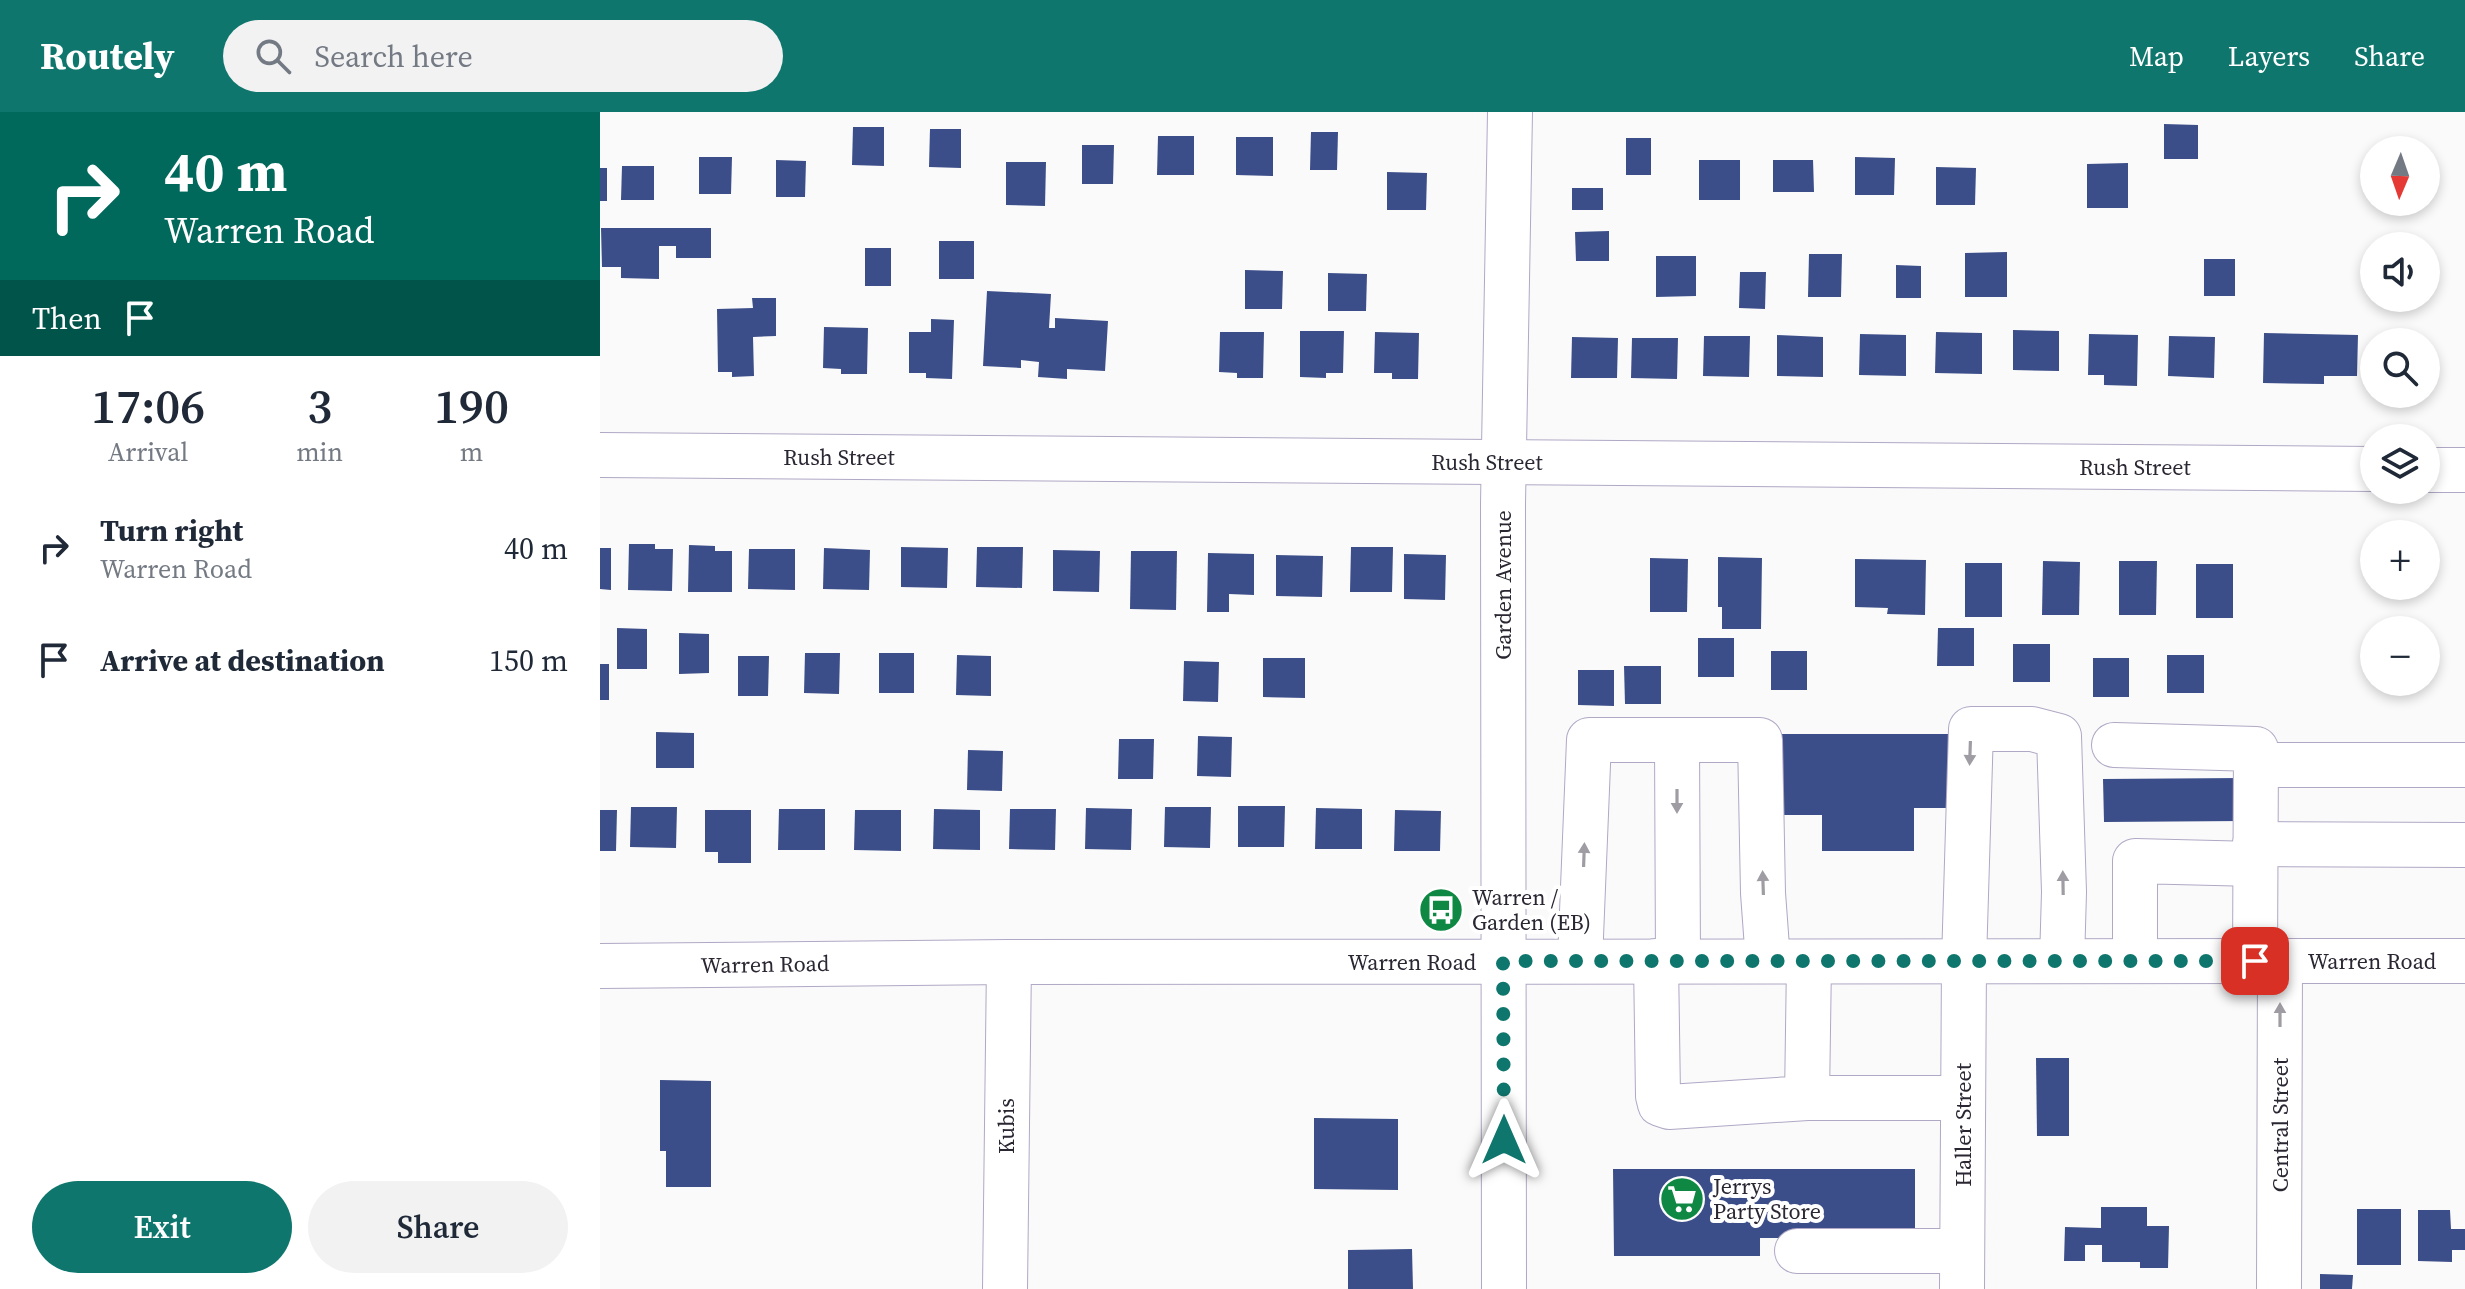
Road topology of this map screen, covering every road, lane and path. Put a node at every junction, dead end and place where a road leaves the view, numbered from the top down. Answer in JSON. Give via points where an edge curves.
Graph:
{"nodes":[{"id":1,"x":1510,"y":112,"type":"edge"},
{"id":2,"x":600,"y":455,"type":"edge"},
{"id":3,"x":1504,"y":462,"type":"junction"},
{"id":4,"x":2360,"y":469,"type":"edge"},
{"id":5,"x":2440,"y":470,"type":"edge"},
{"id":6,"x":2465,"y":470,"type":"edge"},
{"id":7,"x":1677,"y":740,"type":"junction"},
{"id":8,"x":2114,"y":745,"type":"dead end"},
{"id":9,"x":2256,"y":765,"type":"junction"},
{"id":10,"x":2465,"y":765,"type":"edge"},
{"id":11,"x":2465,"y":845,"type":"edge"},
{"id":12,"x":2255,"y":854,"type":"junction"},
{"id":13,"x":1503,"y":961,"type":"junction"},
{"id":14,"x":1580,"y":961,"type":"junction"},
{"id":15,"x":1667,"y":961,"type":"junction"},
{"id":16,"x":1789,"y":961,"type":"junction"},
{"id":17,"x":1964,"y":961,"type":"junction"},
{"id":18,"x":2062,"y":961,"type":"junction"},
{"id":19,"x":2135,"y":961,"type":"junction"},
{"id":20,"x":2268,"y":961,"type":"junction"},
{"id":21,"x":2465,"y":961,"type":"edge"},
{"id":22,"x":1009,"y":962,"type":"junction"},
{"id":23,"x":600,"y":966,"type":"edge"},
{"id":24,"x":1807,"y":1098,"type":"junction"},
{"id":25,"x":1963,"y":1098,"type":"junction"},
{"id":26,"x":1797,"y":1251,"type":"dead end"},
{"id":27,"x":1962,"y":1270,"type":"edge"},
{"id":28,"x":1005,"y":1289,"type":"edge"},
{"id":29,"x":1504,"y":1289,"type":"edge"},
{"id":30,"x":2279,"y":1289,"type":"edge"}],
"edges":[{"from":1,"to":3,"type":"street","name":"Garden Avenue"},
{"from":2,"to":3,"type":"street","name":"Rush Street"},
{"from":3,"to":4,"type":"street","name":"Rush Street"},
{"from":3,"to":13,"type":"street","name":"Garden Avenue"},
{"from":5,"to":6,"type":"street"},
{"from":14,"to":7,"type":"street","one_way":true,"via":[[1589,740]]},
{"from":7,"to":15,"type":"street","one_way":true},
{"from":16,"to":7,"type":"street","one_way":true,"via":[[1763,893],[1760,740]]},
{"from":8,"to":9,"type":"street","via":[[2256,749]]},
{"from":9,"to":10,"type":"street"},
{"from":9,"to":12,"type":"street","name":"Central Street"},
{"from":11,"to":12,"type":"street"},
{"from":12,"to":19,"type":"street","via":[[2135,861]]},
{"from":12,"to":20,"type":"street","name":"Central Street"},
{"from":13,"to":14,"type":"street","name":"Warren Road"},
{"from":13,"to":22,"type":"street","name":"Warren Road"},
{"from":13,"to":29,"type":"street","name":"Garden Avenue"},
{"from":14,"to":15,"type":"street","name":"Warren Road"},
{"from":15,"to":16,"type":"street","name":"Warren Road"},
{"from":15,"to":24,"type":"street","via":[[1660,1104]]},
{"from":16,"to":17,"type":"street","name":"Warren Road"},
{"from":16,"to":24,"type":"street"},
{"from":17,"to":18,"type":"street","name":"Warren Road"},
{"from":18,"to":17,"type":"street","name":"Haller Street","one_way":true,"via":[[2059,736],[1996,728],[1971,729]]},
{"from":17,"to":25,"type":"street","name":"Haller Street"},
{"from":18,"to":19,"type":"street","name":"Warren Road"},
{"from":19,"to":20,"type":"street","name":"Warren Road"},
{"from":20,"to":21,"type":"street","name":"Warren Road"},
{"from":30,"to":20,"type":"street","name":"Central Street","one_way":true},
{"from":22,"to":23,"type":"street","name":"Warren Road"},
{"from":22,"to":28,"type":"street","name":"Kubis"},
{"from":24,"to":25,"type":"street"},
{"from":25,"to":27,"type":"street","name":"Haller Street"},
{"from":26,"to":27,"type":"street"}]}
